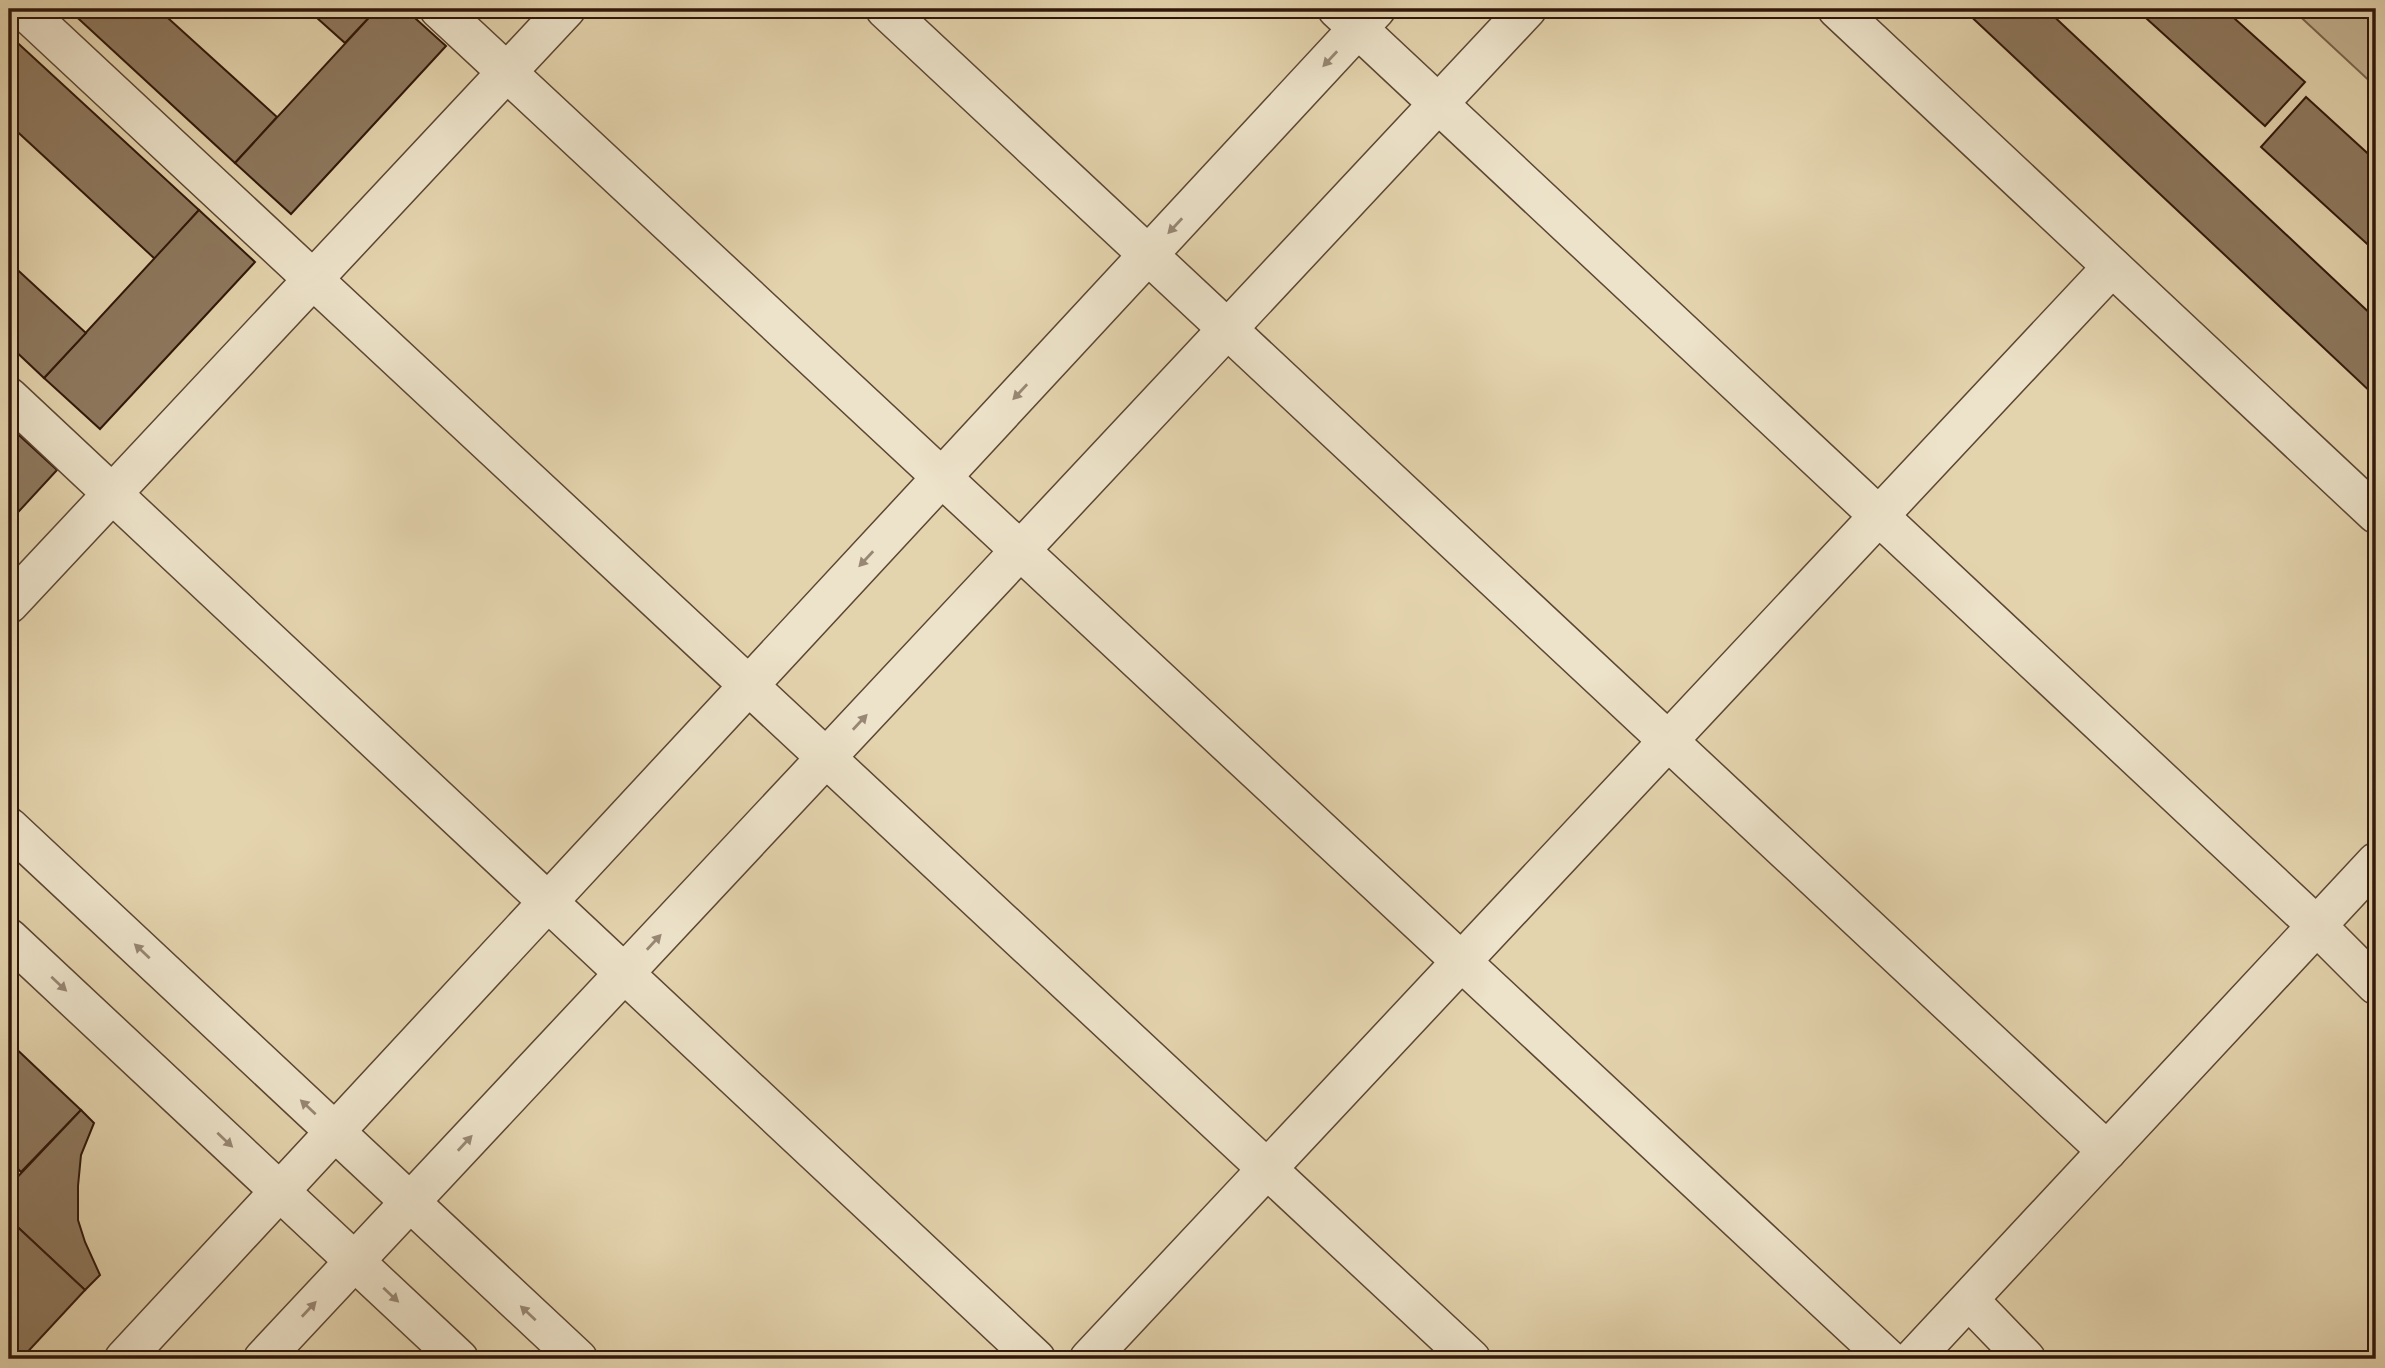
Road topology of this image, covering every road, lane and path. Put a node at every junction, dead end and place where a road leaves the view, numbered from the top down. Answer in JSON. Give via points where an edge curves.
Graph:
{"nodes":[{"id":1,"x":23,"y":9,"type":"edge"},
{"id":2,"x":439,"y":9,"type":"edge"},
{"id":3,"x":566,"y":9,"type":"edge"},
{"id":4,"x":885,"y":9,"type":"edge"},
{"id":5,"x":1527,"y":9,"type":"edge"},
{"id":6,"x":1837,"y":9,"type":"edge"},
{"id":7,"x":1357,"y":15,"type":"edge"},
{"id":8,"x":507,"y":72,"type":"junction"},
{"id":9,"x":1438,"y":104,"type":"junction"},
{"id":10,"x":1148,"y":254,"type":"junction"},
{"id":11,"x":2112,"y":267,"type":"junction"},
{"id":12,"x":313,"y":279,"type":"junction"},
{"id":13,"x":1228,"y":329,"type":"junction"},
{"id":14,"x":9,"y":397,"type":"edge"},
{"id":15,"x":942,"y":477,"type":"junction"},
{"id":16,"x":112,"y":494,"type":"junction"},
{"id":17,"x":2376,"y":514,"type":"edge"},
{"id":18,"x":1879,"y":515,"type":"junction"},
{"id":19,"x":1020,"y":551,"type":"junction"},
{"id":20,"x":9,"y":604,"type":"edge"},
{"id":21,"x":749,"y":685,"type":"junction"},
{"id":22,"x":1669,"y":741,"type":"junction"},
{"id":23,"x":826,"y":758,"type":"junction"},
{"id":24,"x":9,"y":827,"type":"edge"},
{"id":25,"x":2376,"y":862,"type":"edge"},
{"id":26,"x":548,"y":902,"type":"junction"},
{"id":27,"x":2318,"y":926,"type":"junction"},
{"id":28,"x":9,"y":938,"type":"edge"},
{"id":29,"x":1462,"y":962,"type":"junction"},
{"id":30,"x":624,"y":974,"type":"junction"},
{"id":31,"x":2376,"y":985,"type":"edge"},
{"id":32,"x":335,"y":1132,"type":"junction"},
{"id":33,"x":2107,"y":1151,"type":"junction"},
{"id":34,"x":1267,"y":1169,"type":"junction"},
{"id":35,"x":280,"y":1192,"type":"junction"},
{"id":36,"x":410,"y":1202,"type":"junction"},
{"id":37,"x":354,"y":1261,"type":"junction"},
{"id":38,"x":1969,"y":1300,"type":"junction"},
{"id":39,"x":124,"y":1359,"type":"edge"},
{"id":40,"x":263,"y":1359,"type":"edge"},
{"id":41,"x":459,"y":1359,"type":"edge"},
{"id":42,"x":578,"y":1359,"type":"edge"},
{"id":43,"x":1036,"y":1359,"type":"edge"},
{"id":44,"x":1089,"y":1359,"type":"edge"},
{"id":45,"x":1471,"y":1359,"type":"edge"},
{"id":46,"x":1888,"y":1359,"type":"edge"},
{"id":47,"x":1913,"y":1359,"type":"edge"},
{"id":48,"x":2026,"y":1359,"type":"edge"}],
"edges":[{"from":1,"to":12,"type":"street"},
{"from":2,"to":8,"type":"street"},
{"from":3,"to":8,"type":"street"},
{"from":4,"to":10,"type":"street"},
{"from":5,"to":9,"type":"street"},
{"from":6,"to":11,"type":"street"},
{"from":7,"to":9,"type":"street"},
{"from":7,"to":10,"type":"street","one_way":true},
{"from":8,"to":12,"type":"street"},
{"from":8,"to":15,"type":"street"},
{"from":9,"to":13,"type":"street"},
{"from":9,"to":18,"type":"street"},
{"from":10,"to":13,"type":"street"},
{"from":10,"to":15,"type":"street","one_way":true},
{"from":11,"to":17,"type":"street"},
{"from":11,"to":18,"type":"street"},
{"from":12,"to":16,"type":"street"},
{"from":12,"to":21,"type":"street"},
{"from":13,"to":19,"type":"street"},
{"from":13,"to":22,"type":"street"},
{"from":14,"to":16,"type":"street"},
{"from":15,"to":19,"type":"street"},
{"from":15,"to":21,"type":"street","one_way":true},
{"from":16,"to":20,"type":"street"},
{"from":16,"to":26,"type":"street"},
{"from":18,"to":22,"type":"street"},
{"from":18,"to":27,"type":"street"},
{"from":23,"to":19,"type":"street","one_way":true},
{"from":19,"to":29,"type":"street"},
{"from":21,"to":23,"type":"street"},
{"from":21,"to":26,"type":"street"},
{"from":22,"to":29,"type":"street"},
{"from":22,"to":33,"type":"street"},
{"from":30,"to":23,"type":"street","one_way":true},
{"from":23,"to":34,"type":"street"},
{"from":32,"to":24,"type":"street","one_way":true},
{"from":25,"to":27,"type":"street"},
{"from":26,"to":30,"type":"street"},
{"from":26,"to":32,"type":"street"},
{"from":27,"to":31,"type":"street"},
{"from":27,"to":33,"type":"street"},
{"from":28,"to":35,"type":"street","one_way":true},
{"from":29,"to":34,"type":"street"},
{"from":29,"to":46,"type":"street"},
{"from":36,"to":30,"type":"street","one_way":true},
{"from":30,"to":43,"type":"street"},
{"from":32,"to":35,"type":"street"},
{"from":32,"to":36,"type":"street"},
{"from":33,"to":38,"type":"street"},
{"from":34,"to":44,"type":"street"},
{"from":34,"to":45,"type":"street"},
{"from":35,"to":37,"type":"street"},
{"from":35,"to":39,"type":"street"},
{"from":36,"to":37,"type":"street"},
{"from":42,"to":36,"type":"street","one_way":true},
{"from":40,"to":37,"type":"street","one_way":true},
{"from":37,"to":41,"type":"street","one_way":true},
{"from":38,"to":47,"type":"street"},
{"from":38,"to":48,"type":"street"}]}
